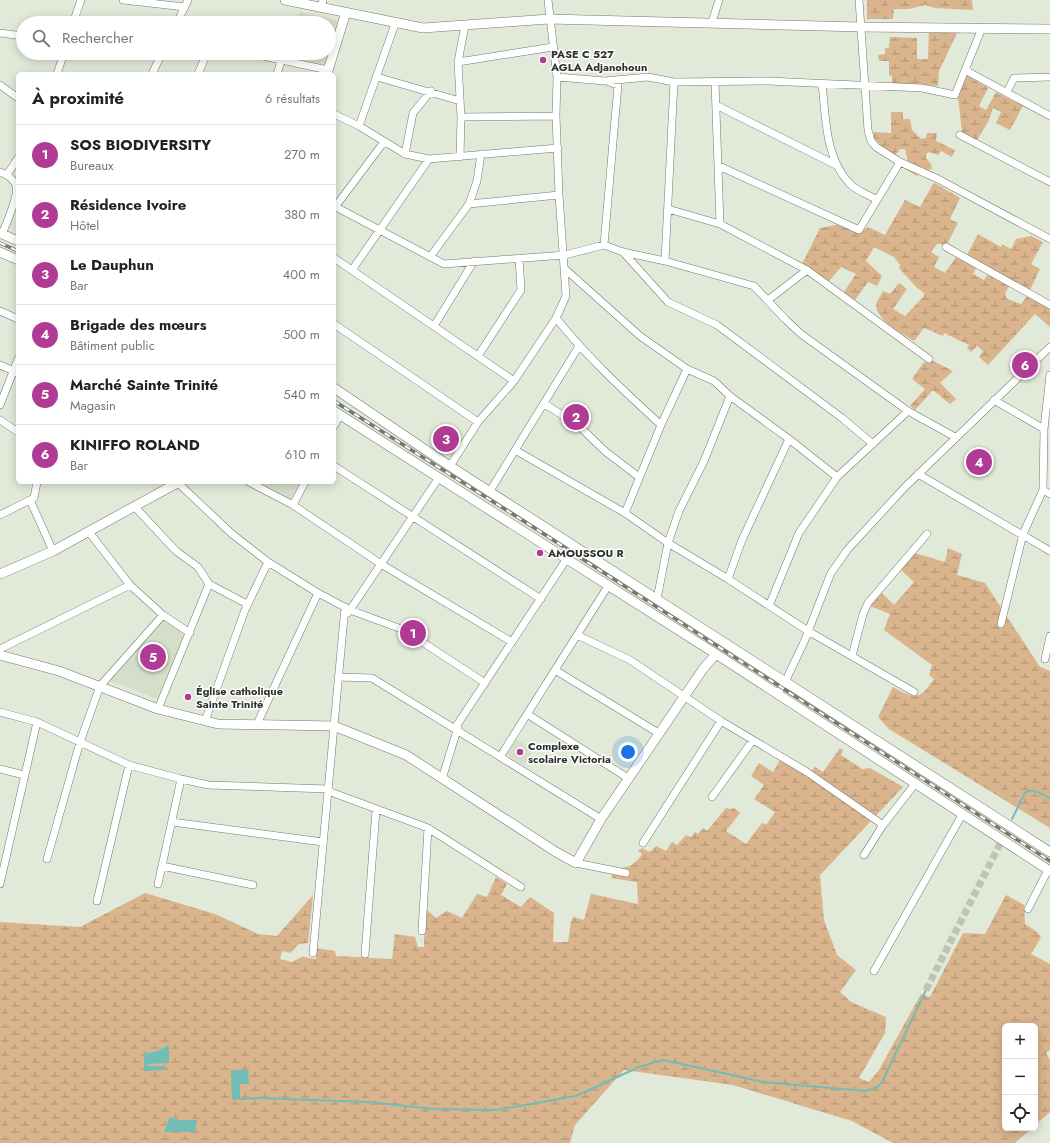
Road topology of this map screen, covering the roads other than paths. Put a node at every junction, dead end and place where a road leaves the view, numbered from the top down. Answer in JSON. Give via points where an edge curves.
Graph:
{"nodes":[{"id":1,"x":81,"y":0,"type":"edge"},
{"id":2,"x":123,"y":0,"type":"edge"},
{"id":3,"x":285,"y":0,"type":"edge"},
{"id":4,"x":548,"y":0,"type":"edge"},
{"id":5,"x":719,"y":0,"type":"edge"},
{"id":6,"x":859,"y":0,"type":"edge"},
{"id":7,"x":186,"y":4,"type":"edge"},
{"id":8,"x":322,"y":4,"type":"edge"},
{"id":9,"x":346,"y":12,"type":"junction"},
{"id":10,"x":75,"y":16,"type":"edge"},
{"id":11,"x":180,"y":16,"type":"edge"},
{"id":12,"x":549,"y":19,"type":"junction"},
{"id":13,"x":712,"y":22,"type":"junction"},
{"id":14,"x":395,"y":24,"type":"junction"},
{"id":15,"x":464,"y":25,"type":"junction"},
{"id":16,"x":860,"y":27,"type":"junction"},
{"id":17,"x":982,"y":28,"type":"junction"},
{"id":18,"x":1050,"y":28,"type":"edge"},
{"id":19,"x":0,"y":33,"type":"edge"},
{"id":20,"x":16,"y":35,"type":"edge"},
{"id":21,"x":336,"y":44,"type":"edge"},
{"id":22,"x":553,"y":47,"type":"junction"},
{"id":23,"x":62,"y":60,"type":"edge"},
{"id":24,"x":159,"y":60,"type":"edge"},
{"id":25,"x":204,"y":60,"type":"edge"},
{"id":26,"x":278,"y":60,"type":"edge"},
{"id":27,"x":331,"y":60,"type":"edge"},
{"id":28,"x":282,"y":61,"type":"junction"},
{"id":29,"x":458,"y":62,"type":"junction"},
{"id":30,"x":965,"y":70,"type":"junction"},
{"id":31,"x":58,"y":71,"type":"edge"},
{"id":32,"x":153,"y":72,"type":"edge"},
{"id":33,"x":199,"y":72,"type":"edge"},
{"id":34,"x":278,"y":72,"type":"edge"},
{"id":35,"x":327,"y":72,"type":"edge"},
{"id":36,"x":377,"y":77,"type":"junction"},
{"id":37,"x":556,"y":77,"type":"junction"},
{"id":38,"x":1050,"y":77,"type":"edge"},
{"id":39,"x":605,"y":81,"type":"junction"},
{"id":40,"x":674,"y":82,"type":"junction"},
{"id":41,"x":715,"y":82,"type":"junction"},
{"id":42,"x":822,"y":84,"type":"junction"},
{"id":43,"x":0,"y":85,"type":"edge"},
{"id":44,"x":866,"y":86,"type":"junction"},
{"id":45,"x":431,"y":91,"type":"junction"},
{"id":46,"x":1007,"y":92,"type":"junction"},
{"id":47,"x":16,"y":97,"type":"edge"},
{"id":48,"x":460,"y":101,"type":"junction"},
{"id":49,"x":716,"y":105,"type":"junction"},
{"id":50,"x":336,"y":115,"type":"edge"},
{"id":51,"x":556,"y":116,"type":"junction"},
{"id":52,"x":1050,"y":116,"type":"edge"},
{"id":53,"x":461,"y":117,"type":"junction"},
{"id":54,"x":359,"y":126,"type":"junction"},
{"id":55,"x":960,"y":135,"type":"dead end"},
{"id":56,"x":384,"y":142,"type":"junction"},
{"id":57,"x":558,"y":148,"type":"junction"},
{"id":58,"x":405,"y":154,"type":"junction"},
{"id":59,"x":481,"y":154,"type":"junction"},
{"id":60,"x":460,"y":157,"type":"junction"},
{"id":61,"x":429,"y":159,"type":"junction"},
{"id":62,"x":16,"y":160,"type":"edge"},
{"id":63,"x":900,"y":162,"type":"junction"},
{"id":64,"x":836,"y":165,"type":"junction"},
{"id":65,"x":719,"y":166,"type":"junction"},
{"id":66,"x":4,"y":174,"type":"edge"},
{"id":67,"x":1050,"y":182,"type":"edge"},
{"id":68,"x":16,"y":188,"type":"edge"},
{"id":69,"x":16,"y":195,"type":"edge"},
{"id":70,"x":559,"y":195,"type":"junction"},
{"id":71,"x":877,"y":200,"type":"junction"},
{"id":72,"x":468,"y":204,"type":"junction"},
{"id":73,"x":336,"y":206,"type":"edge"},
{"id":74,"x":336,"y":208,"type":"edge"},
{"id":75,"x":668,"y":210,"type":"junction"},
{"id":76,"x":720,"y":224,"type":"junction"},
{"id":77,"x":380,"y":230,"type":"junction"},
{"id":78,"x":1,"y":234,"type":"edge"},
{"id":79,"x":1050,"y":239,"type":"edge"},
{"id":80,"x":16,"y":240,"type":"edge"},
{"id":81,"x":604,"y":244,"type":"junction"},
{"id":82,"x":946,"y":247,"type":"dead end"},
{"id":83,"x":0,"y":252,"type":"edge"},
{"id":84,"x":623,"y":252,"type":"junction"},
{"id":85,"x":564,"y":255,"type":"junction"},
{"id":86,"x":430,"y":257,"type":"junction"},
{"id":87,"x":519,"y":258,"type":"junction"},
{"id":88,"x":16,"y":259,"type":"edge"},
{"id":89,"x":336,"y":259,"type":"edge"},
{"id":90,"x":474,"y":261,"type":"junction"},
{"id":91,"x":665,"y":261,"type":"junction"},
{"id":92,"x":565,"y":269,"type":"junction"},
{"id":93,"x":352,"y":270,"type":"junction"},
{"id":94,"x":806,"y":270,"type":"junction"},
{"id":95,"x":768,"y":300,"type":"junction"},
{"id":96,"x":1050,"y":305,"type":"edge"},
{"id":97,"x":0,"y":312,"type":"edge"},
{"id":98,"x":16,"y":318,"type":"edge"},
{"id":99,"x":556,"y":318,"type":"junction"},
{"id":100,"x":336,"y":325,"type":"edge"},
{"id":101,"x":434,"y":326,"type":"junction"},
{"id":102,"x":579,"y":346,"type":"junction"},
{"id":103,"x":1050,"y":347,"type":"edge"},
{"id":104,"x":478,"y":356,"type":"junction"},
{"id":105,"x":929,"y":358,"type":"dead end"},
{"id":106,"x":0,"y":365,"type":"edge"},
{"id":107,"x":687,"y":369,"type":"junction"},
{"id":108,"x":16,"y":372,"type":"edge"},
{"id":109,"x":1050,"y":375,"type":"edge"},
{"id":110,"x":514,"y":381,"type":"junction"},
{"id":111,"x":336,"y":389,"type":"edge"},
{"id":112,"x":730,"y":396,"type":"junction"},
{"id":113,"x":994,"y":400,"type":"junction"},
{"id":114,"x":545,"y":404,"type":"junction"},
{"id":115,"x":0,"y":405,"type":"edge"},
{"id":116,"x":908,"y":411,"type":"junction"},
{"id":117,"x":337,"y":413,"type":"edge"},
{"id":118,"x":0,"y":420,"type":"edge"},
{"id":119,"x":478,"y":422,"type":"junction"},
{"id":120,"x":661,"y":425,"type":"junction"},
{"id":121,"x":1044,"y":429,"type":"junction"},
{"id":122,"x":16,"y":431,"type":"edge"},
{"id":123,"x":955,"y":438,"type":"junction"},
{"id":124,"x":789,"y":439,"type":"junction"},
{"id":125,"x":873,"y":444,"type":"junction"},
{"id":126,"x":515,"y":450,"type":"junction"},
{"id":127,"x":450,"y":466,"type":"junction"},
{"id":128,"x":336,"y":467,"type":"edge"},
{"id":129,"x":918,"y":474,"type":"junction"},
{"id":130,"x":639,"y":477,"type":"junction"},
{"id":131,"x":837,"y":477,"type":"junction"},
{"id":132,"x":438,"y":479,"type":"junction"},
{"id":133,"x":36,"y":484,"type":"edge"},
{"id":134,"x":175,"y":484,"type":"edge"},
{"id":135,"x":180,"y":484,"type":"edge"},
{"id":136,"x":252,"y":484,"type":"edge"},
{"id":137,"x":304,"y":484,"type":"edge"},
{"id":138,"x":1043,"y":490,"type":"junction"},
{"id":139,"x":490,"y":491,"type":"junction"},
{"id":140,"x":1050,"y":494,"type":"edge"},
{"id":141,"x":30,"y":500,"type":"junction"},
{"id":142,"x":292,"y":506,"type":"junction"},
{"id":143,"x":135,"y":507,"type":"junction"},
{"id":144,"x":625,"y":513,"type":"junction"},
{"id":145,"x":0,"y":515,"type":"edge"},
{"id":146,"x":413,"y":516,"type":"junction"},
{"id":147,"x":537,"y":521,"type":"junction"},
{"id":148,"x":89,"y":532,"type":"junction"},
{"id":149,"x":927,"y":534,"type":"dead end"},
{"id":150,"x":1023,"y":534,"type":"junction"},
{"id":151,"x":529,"y":536,"type":"junction"},
{"id":152,"x":668,"y":543,"type":"junction"},
{"id":153,"x":52,"y":551,"type":"junction"},
{"id":154,"x":1050,"y":551,"type":"edge"},
{"id":155,"x":566,"y":560,"type":"junction"},
{"id":156,"x":268,"y":562,"type":"junction"},
{"id":157,"x":381,"y":564,"type":"junction"},
{"id":158,"x":0,"y":574,"type":"edge"},
{"id":159,"x":728,"y":579,"type":"junction"},
{"id":160,"x":209,"y":584,"type":"junction"},
{"id":161,"x":130,"y":585,"type":"junction"},
{"id":162,"x":608,"y":586,"type":"junction"},
{"id":163,"x":318,"y":593,"type":"junction"},
{"id":164,"x":540,"y":599,"type":"junction"},
{"id":165,"x":658,"y":599,"type":"junction"},
{"id":166,"x":247,"y":604,"type":"junction"},
{"id":167,"x":769,"y":606,"type":"junction"},
{"id":168,"x":347,"y":609,"type":"junction"},
{"id":169,"x":164,"y":615,"type":"junction"},
{"id":170,"x":1001,"y":624,"type":"dead end"},
{"id":171,"x":808,"y":631,"type":"junction"},
{"id":172,"x":190,"y":633,"type":"junction"},
{"id":173,"x":577,"y":635,"type":"junction"},
{"id":174,"x":714,"y":636,"type":"junction"},
{"id":175,"x":1050,"y":636,"type":"edge"},
{"id":176,"x":512,"y":642,"type":"junction"},
{"id":177,"x":706,"y":648,"type":"junction"},
{"id":178,"x":0,"y":649,"type":"edge"},
{"id":179,"x":716,"y":654,"type":"junction"},
{"id":180,"x":0,"y":655,"type":"edge"},
{"id":181,"x":852,"y":656,"type":"junction"},
{"id":182,"x":1045,"y":659,"type":"dead end"},
{"id":183,"x":555,"y":670,"type":"junction"},
{"id":184,"x":338,"y":677,"type":"junction"},
{"id":185,"x":785,"y":682,"type":"junction"},
{"id":186,"x":485,"y":683,"type":"junction"},
{"id":187,"x":100,"y":686,"type":"junction"},
{"id":188,"x":914,"y":692,"type":"dead end"},
{"id":189,"x":777,"y":695,"type":"junction"},
{"id":190,"x":684,"y":696,"type":"junction"},
{"id":191,"x":158,"y":709,"type":"junction"},
{"id":192,"x":0,"y":712,"type":"edge"},
{"id":193,"x":527,"y":714,"type":"junction"},
{"id":194,"x":721,"y":720,"type":"junction"},
{"id":195,"x":205,"y":721,"type":"junction"},
{"id":196,"x":37,"y":722,"type":"junction"},
{"id":197,"x":258,"y":724,"type":"junction"},
{"id":198,"x":334,"y":726,"type":"junction"},
{"id":199,"x":456,"y":729,"type":"junction"},
{"id":200,"x":865,"y":733,"type":"junction"},
{"id":201,"x":660,"y":734,"type":"junction"},
{"id":202,"x":753,"y":740,"type":"junction"},
{"id":203,"x":80,"y":742,"type":"junction"},
{"id":204,"x":856,"y":746,"type":"junction"},
{"id":205,"x":500,"y":757,"type":"junction"},
{"id":206,"x":129,"y":765,"type":"junction"},
{"id":207,"x":0,"y":769,"type":"edge"},
{"id":208,"x":24,"y":775,"type":"junction"},
{"id":209,"x":628,"y":778,"type":"junction"},
{"id":210,"x":182,"y":779,"type":"junction"},
{"id":211,"x":442,"y":779,"type":"junction"},
{"id":212,"x":915,"y":784,"type":"junction"},
{"id":213,"x":328,"y":790,"type":"junction"},
{"id":214,"x":712,"y":797,"type":"dead end"},
{"id":215,"x":376,"y":810,"type":"junction"},
{"id":216,"x":962,"y":815,"type":"junction"},
{"id":217,"x":601,"y":819,"type":"junction"},
{"id":218,"x":172,"y":822,"type":"junction"},
{"id":219,"x":883,"y":825,"type":"junction"},
{"id":220,"x":428,"y":828,"type":"junction"},
{"id":221,"x":323,"y":842,"type":"junction"},
{"id":222,"x":643,"y":843,"type":"dead end"},
{"id":223,"x":1050,"y":852,"type":"edge"},
{"id":224,"x":864,"y":855,"type":"dead end"},
{"id":225,"x":47,"y":859,"type":"dead end"},
{"id":226,"x":576,"y":863,"type":"junction"},
{"id":227,"x":162,"y":866,"type":"junction"},
{"id":228,"x":1049,"y":870,"type":"edge"},
{"id":229,"x":626,"y":873,"type":"dead end"},
{"id":230,"x":0,"y":884,"type":"edge"},
{"id":231,"x":158,"y":884,"type":"dead end"},
{"id":232,"x":253,"y":885,"type":"dead end"},
{"id":233,"x":521,"y":887,"type":"dead end"},
{"id":234,"x":97,"y":901,"type":"dead end"},
{"id":235,"x":1028,"y":909,"type":"dead end"},
{"id":236,"x":422,"y":931,"type":"dead end"},
{"id":237,"x":313,"y":953,"type":"dead end"},
{"id":238,"x":365,"y":954,"type":"dead end"},
{"id":239,"x":874,"y":971,"type":"dead end"}],
"edges":[{"from":1,"to":10,"type":"street"},
{"from":2,"to":7,"type":"street"},
{"from":3,"to":8,"type":"street"},
{"from":4,"to":12,"type":"street"},
{"from":5,"to":13,"type":"street"},
{"from":6,"to":16,"type":"street"},
{"from":7,"to":11,"type":"street"},
{"from":8,"to":9,"type":"street"},
{"from":9,"to":14,"type":"street"},
{"from":9,"to":21,"type":"street"},
{"from":12,"to":13,"type":"street"},
{"from":12,"to":15,"type":"street"},
{"from":12,"to":22,"type":"street"},
{"from":13,"to":16,"type":"street"},
{"from":14,"to":15,"type":"street","via":[[423,28]]},
{"from":14,"to":36,"type":"street"},
{"from":15,"to":29,"type":"street"},
{"from":16,"to":17,"type":"street"},
{"from":16,"to":44,"type":"street"},
{"from":17,"to":18,"type":"street"},
{"from":17,"to":30,"type":"street"},
{"from":19,"to":20,"type":"street"},
{"from":22,"to":29,"type":"street"},
{"from":22,"to":37,"type":"street"},
{"from":23,"to":31,"type":"street"},
{"from":24,"to":32,"type":"street"},
{"from":25,"to":33,"type":"street"},
{"from":26,"to":28,"type":"street"},
{"from":27,"to":35,"type":"street"},
{"from":28,"to":34,"type":"street"},
{"from":28,"to":35,"type":"street"},
{"from":29,"to":48,"type":"street"},
{"from":30,"to":44,"type":"street","via":[[954,95],[922,88]]},
{"from":30,"to":46,"type":"street"},
{"from":36,"to":45,"type":"street"},
{"from":36,"to":54,"type":"street"},
{"from":37,"to":39,"type":"street"},
{"from":37,"to":51,"type":"street"},
{"from":38,"to":46,"type":"street","via":[[1014,78]]},
{"from":39,"to":40,"type":"street","via":[[648,77]]},
{"from":39,"to":81,"type":"street","via":[[618,85]]},
{"from":40,"to":41,"type":"street"},
{"from":40,"to":75,"type":"street"},
{"from":41,"to":42,"type":"street"},
{"from":41,"to":49,"type":"street"},
{"from":42,"to":44,"type":"street"},
{"from":42,"to":64,"type":"street","via":[[830,150]]},
{"from":43,"to":47,"type":"street"},
{"from":44,"to":63,"type":"street","via":[[871,141]]},
{"from":45,"to":48,"type":"street"},
{"from":45,"to":58,"type":"street","via":[[413,113]]},
{"from":46,"to":52,"type":"street"},
{"from":48,"to":53,"type":"street"},
{"from":49,"to":64,"type":"street"},
{"from":49,"to":65,"type":"street"},
{"from":50,"to":54,"type":"street"},
{"from":51,"to":53,"type":"street"},
{"from":51,"to":57,"type":"street"},
{"from":53,"to":60,"type":"street"},
{"from":54,"to":56,"type":"street"},
{"from":55,"to":67,"type":"street"},
{"from":56,"to":58,"type":"street"},
{"from":56,"to":73,"type":"street"},
{"from":57,"to":59,"type":"street"},
{"from":57,"to":70,"type":"street"},
{"from":58,"to":61,"type":"street"},
{"from":59,"to":60,"type":"street"},
{"from":59,"to":72,"type":"street","via":[[477,181]]},
{"from":60,"to":61,"type":"street"},
{"from":61,"to":77,"type":"street"},
{"from":62,"to":66,"type":"street"},
{"from":63,"to":71,"type":"street"},
{"from":63,"to":79,"type":"street","via":[[938,179]]},
{"from":64,"to":71,"type":"street","via":[[851,186]]},
{"from":65,"to":71,"type":"street","via":[[859,230]]},
{"from":65,"to":76,"type":"street"},
{"from":66,"to":68,"type":"street","via":[[15,183]]},
{"from":69,"to":78,"type":"street"},
{"from":70,"to":72,"type":"street"},
{"from":70,"to":85,"type":"street"},
{"from":72,"to":86,"type":"street"},
{"from":74,"to":77,"type":"street"},
{"from":75,"to":76,"type":"street"},
{"from":75,"to":91,"type":"street"},
{"from":76,"to":94,"type":"street"},
{"from":77,"to":86,"type":"street"},
{"from":77,"to":93,"type":"street"},
{"from":78,"to":80,"type":"street"},
{"from":81,"to":84,"type":"street"},
{"from":81,"to":85,"type":"street"},
{"from":82,"to":96,"type":"street"},
{"from":83,"to":88,"type":"street"},
{"from":84,"to":91,"type":"street"},
{"from":84,"to":125,"type":"street","via":[[668,302],[717,326],[842,418]]},
{"from":85,"to":87,"type":"street"},
{"from":85,"to":92,"type":"street"},
{"from":86,"to":90,"type":"street","via":[[444,264]]},
{"from":87,"to":90,"type":"street"},
{"from":87,"to":104,"type":"street","via":[[521,290]]},
{"from":89,"to":93,"type":"street"},
{"from":90,"to":101,"type":"street"},
{"from":91,"to":95,"type":"street","via":[[754,286]]},
{"from":92,"to":99,"type":"street","via":[[566,296]]},
{"from":92,"to":107,"type":"street","via":[[640,336]]},
{"from":93,"to":101,"type":"street"},
{"from":94,"to":95,"type":"street"},
{"from":94,"to":105,"type":"street"},
{"from":95,"to":116,"type":"street","via":[[784,320],[801,334]]},
{"from":97,"to":98,"type":"street"},
{"from":99,"to":102,"type":"street"},
{"from":99,"to":110,"type":"street"},
{"from":100,"to":119,"type":"street"},
{"from":101,"to":104,"type":"street"},
{"from":102,"to":114,"type":"street"},
{"from":102,"to":120,"type":"street"},
{"from":103,"to":113,"type":"street"},
{"from":104,"to":110,"type":"street"},
{"from":106,"to":108,"type":"street"},
{"from":107,"to":112,"type":"street","via":[[714,381]]},
{"from":107,"to":120,"type":"street"},
{"from":108,"to":115,"type":"street"},
{"from":109,"to":121,"type":"street"},
{"from":110,"to":119,"type":"street"},
{"from":111,"to":127,"type":"street"},
{"from":112,"to":124,"type":"street"},
{"from":112,"to":152,"type":"street"},
{"from":113,"to":121,"type":"street"},
{"from":113,"to":123,"type":"street"},
{"from":114,"to":126,"type":"street"},
{"from":114,"to":130,"type":"street","via":[[579,426],[606,452]]},
{"from":116,"to":123,"type":"street"},
{"from":116,"to":125,"type":"street"},
{"from":117,"to":132,"type":"street"},
{"from":118,"to":122,"type":"street"},
{"from":119,"to":127,"type":"street"},
{"from":120,"to":130,"type":"street"},
{"from":121,"to":138,"type":"street"},
{"from":123,"to":129,"type":"street"},
{"from":124,"to":131,"type":"street"},
{"from":124,"to":159,"type":"street","via":[[742,540]]},
{"from":125,"to":131,"type":"street"},
{"from":126,"to":139,"type":"street"},
{"from":126,"to":144,"type":"street"},
{"from":127,"to":139,"type":"street"},
{"from":128,"to":146,"type":"street"},
{"from":129,"to":150,"type":"street"},
{"from":129,"to":171,"type":"street","via":[[844,554],[831,573]]},
{"from":130,"to":144,"type":"street"},
{"from":131,"to":167,"type":"street","via":[[799,533]]},
{"from":132,"to":146,"type":"street"},
{"from":132,"to":151,"type":"street"},
{"from":133,"to":141,"type":"street","via":[[34,498]]},
{"from":134,"to":143,"type":"street"},
{"from":135,"to":156,"type":"street","via":[[232,534]]},
{"from":136,"to":142,"type":"street"},
{"from":137,"to":142,"type":"street"},
{"from":138,"to":140,"type":"street"},
{"from":138,"to":150,"type":"street"},
{"from":139,"to":147,"type":"street"},
{"from":141,"to":145,"type":"street"},
{"from":141,"to":153,"type":"street"},
{"from":142,"to":157,"type":"street"},
{"from":143,"to":148,"type":"street"},
{"from":143,"to":160,"type":"street","via":[[176,551],[198,568]]},
{"from":144,"to":152,"type":"street"},
{"from":146,"to":157,"type":"street"},
{"from":146,"to":164,"type":"street"},
{"from":147,"to":151,"type":"street"},
{"from":147,"to":165,"type":"street"},
{"from":148,"to":153,"type":"street"},
{"from":148,"to":161,"type":"street"},
{"from":149,"to":181,"type":"street","via":[[868,602]]},
{"from":150,"to":154,"type":"street"},
{"from":150,"to":170,"type":"street"},
{"from":151,"to":155,"type":"street"},
{"from":152,"to":159,"type":"street"},
{"from":152,"to":165,"type":"street"},
{"from":153,"to":158,"type":"street"},
{"from":155,"to":162,"type":"street"},
{"from":155,"to":164,"type":"street"},
{"from":156,"to":163,"type":"street"},
{"from":156,"to":166,"type":"street"},
{"from":157,"to":168,"type":"street"},
{"from":157,"to":176,"type":"street"},
{"from":159,"to":167,"type":"street"},
{"from":160,"to":166,"type":"street"},
{"from":160,"to":172,"type":"street"},
{"from":161,"to":169,"type":"street"},
{"from":161,"to":178,"type":"street"},
{"from":162,"to":173,"type":"street"},
{"from":162,"to":177,"type":"street"},
{"from":163,"to":168,"type":"street"},
{"from":163,"to":197,"type":"street"},
{"from":164,"to":176,"type":"street"},
{"from":165,"to":174,"type":"street"},
{"from":166,"to":195,"type":"street"},
{"from":167,"to":171,"type":"street"},
{"from":168,"to":184,"type":"street"},
{"from":168,"to":186,"type":"street","via":[[404,630]]},
{"from":169,"to":172,"type":"street"},
{"from":169,"to":187,"type":"street"},
{"from":171,"to":181,"type":"street"},
{"from":171,"to":185,"type":"street"},
{"from":172,"to":191,"type":"street"},
{"from":173,"to":183,"type":"street"},
{"from":173,"to":190,"type":"street","via":[[630,660]]},
{"from":174,"to":177,"type":"street"},
{"from":174,"to":185,"type":"street"},
{"from":175,"to":182,"type":"street"},
{"from":176,"to":186,"type":"street"},
{"from":177,"to":179,"type":"street"},
{"from":179,"to":189,"type":"street"},
{"from":179,"to":190,"type":"street"},
{"from":180,"to":187,"type":"street"},
{"from":181,"to":188,"type":"street"},
{"from":183,"to":193,"type":"street"},
{"from":183,"to":201,"type":"street"},
{"from":184,"to":198,"type":"street"},
{"from":184,"to":199,"type":"street","via":[[372,678]]},
{"from":185,"to":189,"type":"street"},
{"from":185,"to":200,"type":"street"},
{"from":186,"to":199,"type":"street"},
{"from":187,"to":191,"type":"street"},
{"from":187,"to":203,"type":"street"},
{"from":189,"to":204,"type":"street"},
{"from":190,"to":194,"type":"street"},
{"from":190,"to":201,"type":"street"},
{"from":191,"to":195,"type":"street"},
{"from":192,"to":196,"type":"street"},
{"from":193,"to":205,"type":"street"},
{"from":193,"to":209,"type":"street"},
{"from":194,"to":202,"type":"street"},
{"from":194,"to":222,"type":"street"},
{"from":195,"to":197,"type":"street","via":[[218,724]]},
{"from":196,"to":203,"type":"street"},
{"from":196,"to":208,"type":"street"},
{"from":197,"to":198,"type":"street"},
{"from":198,"to":211,"type":"street","via":[[406,755]]},
{"from":198,"to":213,"type":"street"},
{"from":199,"to":205,"type":"street"},
{"from":199,"to":211,"type":"street"},
{"from":200,"to":204,"type":"street"},
{"from":200,"to":223,"type":"street"},
{"from":201,"to":209,"type":"street"},
{"from":202,"to":214,"type":"street"},
{"from":202,"to":219,"type":"street","via":[[807,772]]},
{"from":203,"to":206,"type":"street"},
{"from":203,"to":225,"type":"street"},
{"from":204,"to":212,"type":"street"},
{"from":205,"to":217,"type":"street"},
{"from":206,"to":210,"type":"street"},
{"from":206,"to":234,"type":"street"},
{"from":207,"to":208,"type":"street"},
{"from":208,"to":230,"type":"street"},
{"from":209,"to":217,"type":"street"},
{"from":210,"to":213,"type":"street","via":[[208,785]]},
{"from":210,"to":218,"type":"street"},
{"from":211,"to":226,"type":"street"},
{"from":212,"to":216,"type":"street"},
{"from":212,"to":219,"type":"street"},
{"from":213,"to":215,"type":"street"},
{"from":213,"to":221,"type":"street"},
{"from":215,"to":220,"type":"street"},
{"from":215,"to":238,"type":"street"},
{"from":216,"to":228,"type":"street"},
{"from":216,"to":239,"type":"street"},
{"from":217,"to":226,"type":"street"},
{"from":218,"to":221,"type":"street"},
{"from":218,"to":227,"type":"street"},
{"from":219,"to":224,"type":"street"},
{"from":220,"to":233,"type":"street"},
{"from":220,"to":236,"type":"street"},
{"from":221,"to":237,"type":"street"},
{"from":226,"to":229,"type":"street"},
{"from":227,"to":231,"type":"street"},
{"from":227,"to":232,"type":"street"},
{"from":228,"to":235,"type":"street"}]}
